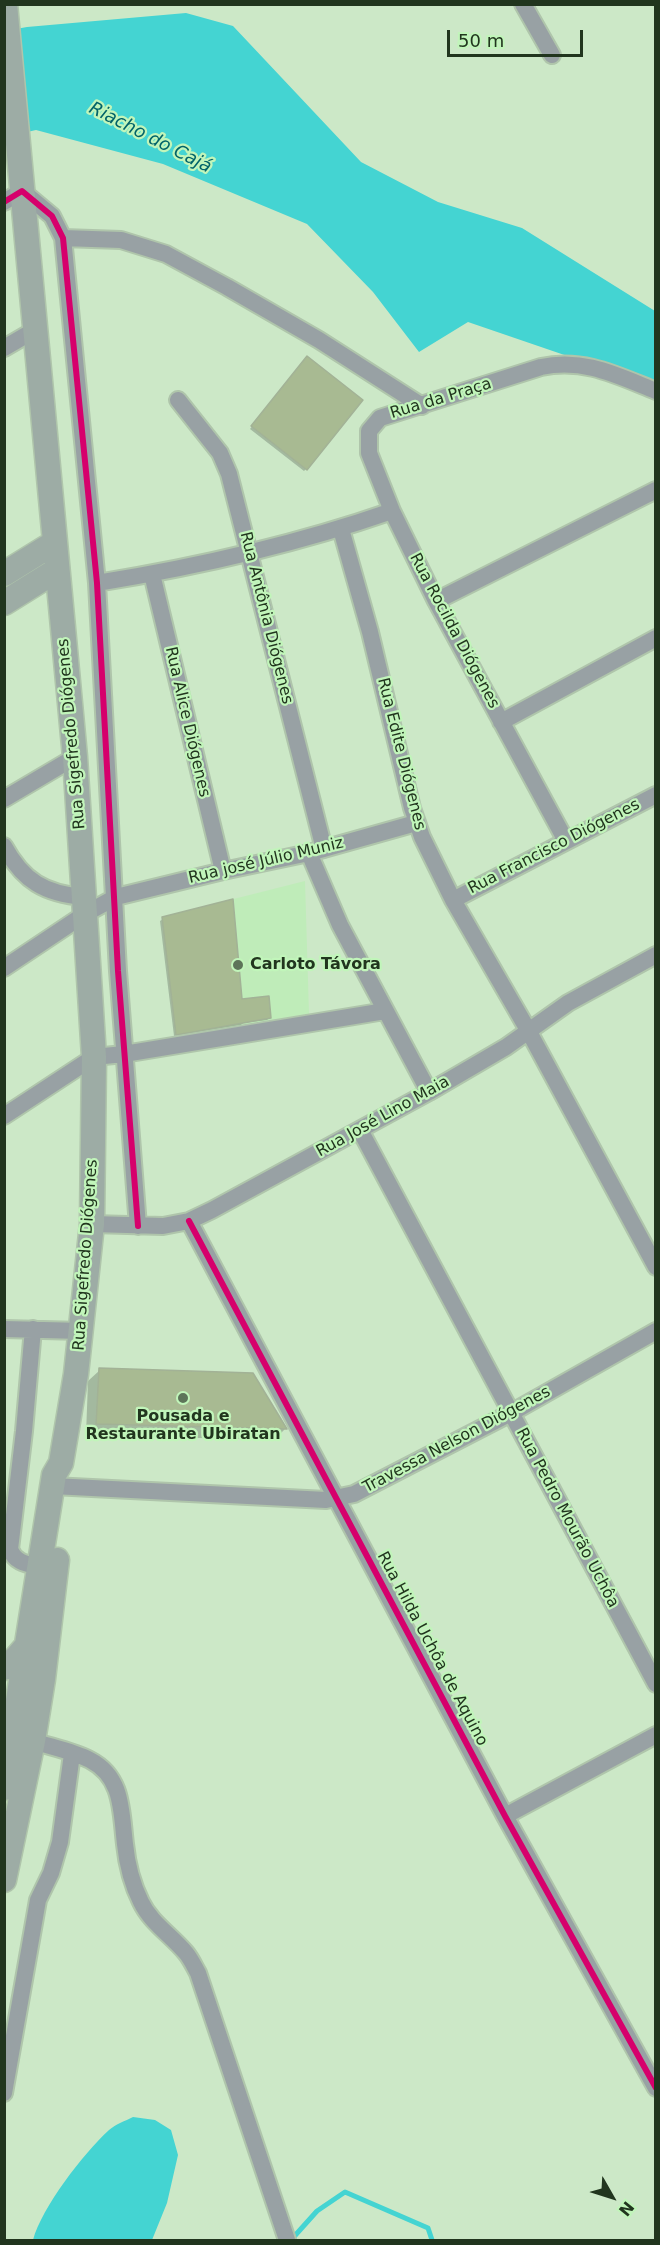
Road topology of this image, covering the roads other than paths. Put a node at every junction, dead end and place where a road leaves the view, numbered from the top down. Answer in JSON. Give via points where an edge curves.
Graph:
{"nodes":[{"id":1,"x":523,"y":4,"type":"edge"},
{"id":2,"x":5,"y":5,"type":"edge"},
{"id":3,"x":552,"y":55,"type":"dead end"},
{"id":4,"x":13,"y":196,"type":"edge"},
{"id":5,"x":63,"y":238,"type":"junction"},
{"id":6,"x":35,"y":330,"type":"junction"},
{"id":7,"x":4,"y":348,"type":"edge"},
{"id":8,"x":656,"y":391,"type":"edge"},
{"id":9,"x":178,"y":400,"type":"dead end"},
{"id":10,"x":422,"y":406,"type":"junction"},
{"id":11,"x":380,"y":418,"type":"joint"},
{"id":12,"x":656,"y":490,"type":"edge"},
{"id":13,"x":392,"y":511,"type":"junction"},
{"id":14,"x":342,"y":529,"type":"junction"},
{"id":15,"x":54,"y":543,"type":"junction"},
{"id":16,"x":249,"y":551,"type":"junction"},
{"id":17,"x":57,"y":570,"type":"junction"},
{"id":18,"x":4,"y":574,"type":"edge"},
{"id":19,"x":152,"y":574,"type":"junction"},
{"id":20,"x":97,"y":583,"type":"junction"},
{"id":21,"x":436,"y":601,"type":"junction"},
{"id":22,"x":4,"y":603,"type":"edge"},
{"id":23,"x":656,"y":638,"type":"edge"},
{"id":24,"x":501,"y":722,"type":"junction"},
{"id":25,"x":75,"y":757,"type":"junction"},
{"id":26,"x":656,"y":795,"type":"edge"},
{"id":27,"x":4,"y":799,"type":"edge"},
{"id":28,"x":416,"y":823,"type":"junction"},
{"id":29,"x":566,"y":841,"type":"junction"},
{"id":30,"x":4,"y":846,"type":"edge"},
{"id":31,"x":317,"y":851,"type":"junction"},
{"id":32,"x":223,"y":871,"type":"junction"},
{"id":33,"x":116,"y":897,"type":"junction"},
{"id":34,"x":453,"y":900,"type":"junction"},
{"id":35,"x":84,"y":905,"type":"junction"},
{"id":36,"x":656,"y":955,"type":"edge"},
{"id":37,"x":4,"y":968,"type":"edge"},
{"id":38,"x":385,"y":1011,"type":"junction"},
{"id":39,"x":528,"y":1030,"type":"junction"},
{"id":40,"x":124,"y":1054,"type":"junction"},
{"id":41,"x":94,"y":1057,"type":"junction"},
{"id":42,"x":429,"y":1092,"type":"junction"},
{"id":43,"x":4,"y":1116,"type":"edge"},
{"id":44,"x":360,"y":1130,"type":"junction"},
{"id":45,"x":189,"y":1221,"type":"junction"},
{"id":46,"x":92,"y":1224,"type":"junction"},
{"id":47,"x":138,"y":1226,"type":"junction"},
{"id":48,"x":656,"y":1267,"type":"edge"},
{"id":49,"x":4,"y":1329,"type":"edge"},
{"id":50,"x":33,"y":1329,"type":"junction"},
{"id":51,"x":82,"y":1330,"type":"junction"},
{"id":52,"x":656,"y":1331,"type":"edge"},
{"id":53,"x":511,"y":1413,"type":"junction"},
{"id":54,"x":59,"y":1486,"type":"junction"},
{"id":55,"x":338,"y":1498,"type":"junction"},
{"id":56,"x":40,"y":1567,"type":"junction"},
{"id":57,"x":29,"y":1643,"type":"junction"},
{"id":58,"x":4,"y":1668,"type":"edge"},
{"id":59,"x":656,"y":1684,"type":"edge"},
{"id":60,"x":20,"y":1706,"type":"edge"},
{"id":61,"x":656,"y":1734,"type":"edge"},
{"id":62,"x":33,"y":1741,"type":"junction"},
{"id":63,"x":72,"y":1754,"type":"junction"},
{"id":64,"x":4,"y":1788,"type":"edge"},
{"id":65,"x":505,"y":1816,"type":"junction"},
{"id":66,"x":4,"y":1880,"type":"edge"},
{"id":67,"x":656,"y":2088,"type":"edge"},
{"id":68,"x":4,"y":2092,"type":"edge"},
{"id":69,"x":287,"y":2241,"type":"edge"}],
"edges":[{"from":1,"to":3,"type":"street"},
{"from":2,"to":4,"type":"main road","name":"Rua Sigefredo Diógenes","via":[[16,137]]},
{"from":4,"to":5,"type":"street","via":[[52,216]]},
{"from":4,"to":6,"type":"main road","name":"Rua Sigefredo Diógenes"},
{"from":5,"to":10,"type":"street","via":[[121,240],[166,255],[320,340]]},
{"from":5,"to":20,"type":"street"},
{"from":6,"to":7,"type":"street"},
{"from":6,"to":15,"type":"main road","name":"Rua Sigefredo Diógenes"},
{"from":8,"to":10,"type":"street","name":"Rua da Praça","via":[[603,370],[570,363],[541,367]]},
{"from":9,"to":16,"type":"street","name":"Rua Antônia Diógenes","via":[[220,453]]},
{"from":10,"to":11,"type":"street","name":"Rua da Praça"},
{"from":11,"to":13,"type":"street","name":"Rua Rocilda Diógenes","via":[[369,431],[369,453]]},
{"from":12,"to":21,"type":"street"},
{"from":13,"to":14,"type":"street"},
{"from":13,"to":21,"type":"street","name":"Rua Rocilda Diógenes"},
{"from":14,"to":16,"type":"street"},
{"from":14,"to":28,"type":"street","name":"Rua Edite Diógenes"},
{"from":15,"to":17,"type":"main road","name":"Rua Sigefredo Diógenes"},
{"from":15,"to":18,"type":"main road"},
{"from":16,"to":19,"type":"street"},
{"from":16,"to":31,"type":"street","name":"Rua Antônia Diógenes"},
{"from":17,"to":22,"type":"main road"},
{"from":17,"to":25,"type":"main road","name":"Rua Sigefredo Diógenes"},
{"from":19,"to":20,"type":"street"},
{"from":19,"to":32,"type":"street","name":"Rua Alice Diógenes"},
{"from":20,"to":33,"type":"street"},
{"from":21,"to":24,"type":"street","name":"Rua Rocilda Diógenes"},
{"from":23,"to":24,"type":"street"},
{"from":24,"to":29,"type":"street","name":"Rua Rocilda Diógenes"},
{"from":25,"to":27,"type":"street"},
{"from":25,"to":35,"type":"main road","name":"Rua Sigefredo Diógenes"},
{"from":26,"to":29,"type":"street","name":"Rua Francisco Diógenes"},
{"from":28,"to":31,"type":"street","name":"Rua josé Júlio Muniz"},
{"from":28,"to":34,"type":"street","name":"Rua Edite Diógenes"},
{"from":29,"to":34,"type":"street","name":"Rua Francisco Diógenes"},
{"from":30,"to":35,"type":"street","via":[[19,869],[48,891]]},
{"from":31,"to":32,"type":"street","name":"Rua josé Júlio Muniz"},
{"from":31,"to":38,"type":"street","name":"Rua Antônia Diógenes","via":[[340,925]]},
{"from":32,"to":33,"type":"street","name":"Rua josé Júlio Muniz"},
{"from":33,"to":35,"type":"street","name":"Rua josé Júlio Muniz"},
{"from":33,"to":40,"type":"street"},
{"from":34,"to":39,"type":"street","name":"Rua Edite Diógenes"},
{"from":35,"to":37,"type":"street","name":"Rua josé Júlio Muniz"},
{"from":35,"to":41,"type":"main road","name":"Rua Sigefredo Diógenes"},
{"from":36,"to":39,"type":"street","name":"Rua José Lino Maia","via":[[568,1003]]},
{"from":38,"to":40,"type":"street"},
{"from":38,"to":42,"type":"street","name":"Rua Antônia Diógenes"},
{"from":39,"to":42,"type":"street","name":"Rua José Lino Maia"},
{"from":39,"to":48,"type":"street","name":"Rua Edite Diógenes"},
{"from":40,"to":41,"type":"street"},
{"from":40,"to":47,"type":"street"},
{"from":41,"to":43,"type":"street"},
{"from":41,"to":46,"type":"main road","name":"Rua Sigefredo Diógenes"},
{"from":42,"to":44,"type":"street","name":"Rua José Lino Maia"},
{"from":44,"to":45,"type":"street","name":"Rua José Lino Maia"},
{"from":44,"to":53,"type":"street","name":"Rua Pedro Mourão Uchôa"},
{"from":45,"to":47,"type":"street","name":"Rua José Lino Maia"},
{"from":45,"to":55,"type":"street","name":"Rua Hilda Uchôa de Aquino"},
{"from":46,"to":47,"type":"street","name":"Rua José Lino Maia"},
{"from":46,"to":51,"type":"main road","name":"Rua Sigefredo Diógenes"},
{"from":49,"to":50,"type":"street"},
{"from":50,"to":51,"type":"street"},
{"from":50,"to":56,"type":"street","via":[[10,1549],[18,1560]]},
{"from":51,"to":54,"type":"main road","name":"Rua Sigefredo Diógenes","via":[[61,1463],[56,1470]]},
{"from":52,"to":53,"type":"street","name":"Travessa Nelson Diógenes"},
{"from":53,"to":55,"type":"street","name":"Travessa Nelson Diógenes","via":[[368,1488]]},
{"from":53,"to":59,"type":"street","name":"Rua Pedro Mourão Uchôa"},
{"from":54,"to":55,"type":"street","name":"Travessa Nelson Diógenes"},
{"from":54,"to":56,"type":"main road"},
{"from":54,"to":60,"type":"main road"},
{"from":55,"to":65,"type":"street","name":"Rua Hilda Uchôa de Aquino"},
{"from":56,"to":57,"type":"main road"},
{"from":57,"to":58,"type":"main road"},
{"from":57,"to":60,"type":"main road"},
{"from":60,"to":62,"type":"main road"},
{"from":60,"to":64,"type":"main road"},
{"from":61,"to":65,"type":"street"},
{"from":62,"to":63,"type":"street"},
{"from":62,"to":66,"type":"main road"},
{"from":63,"to":68,"type":"street","via":[[60,1842],[38,1900]]},
{"from":63,"to":69,"type":"street","via":[[89,1759],[114,1782],[121,1801],[133,1884],[154,1922],[187,1954],[198,1973]]},
{"from":65,"to":67,"type":"street","name":"Rua Hilda Uchôa de Aquino"}]}
